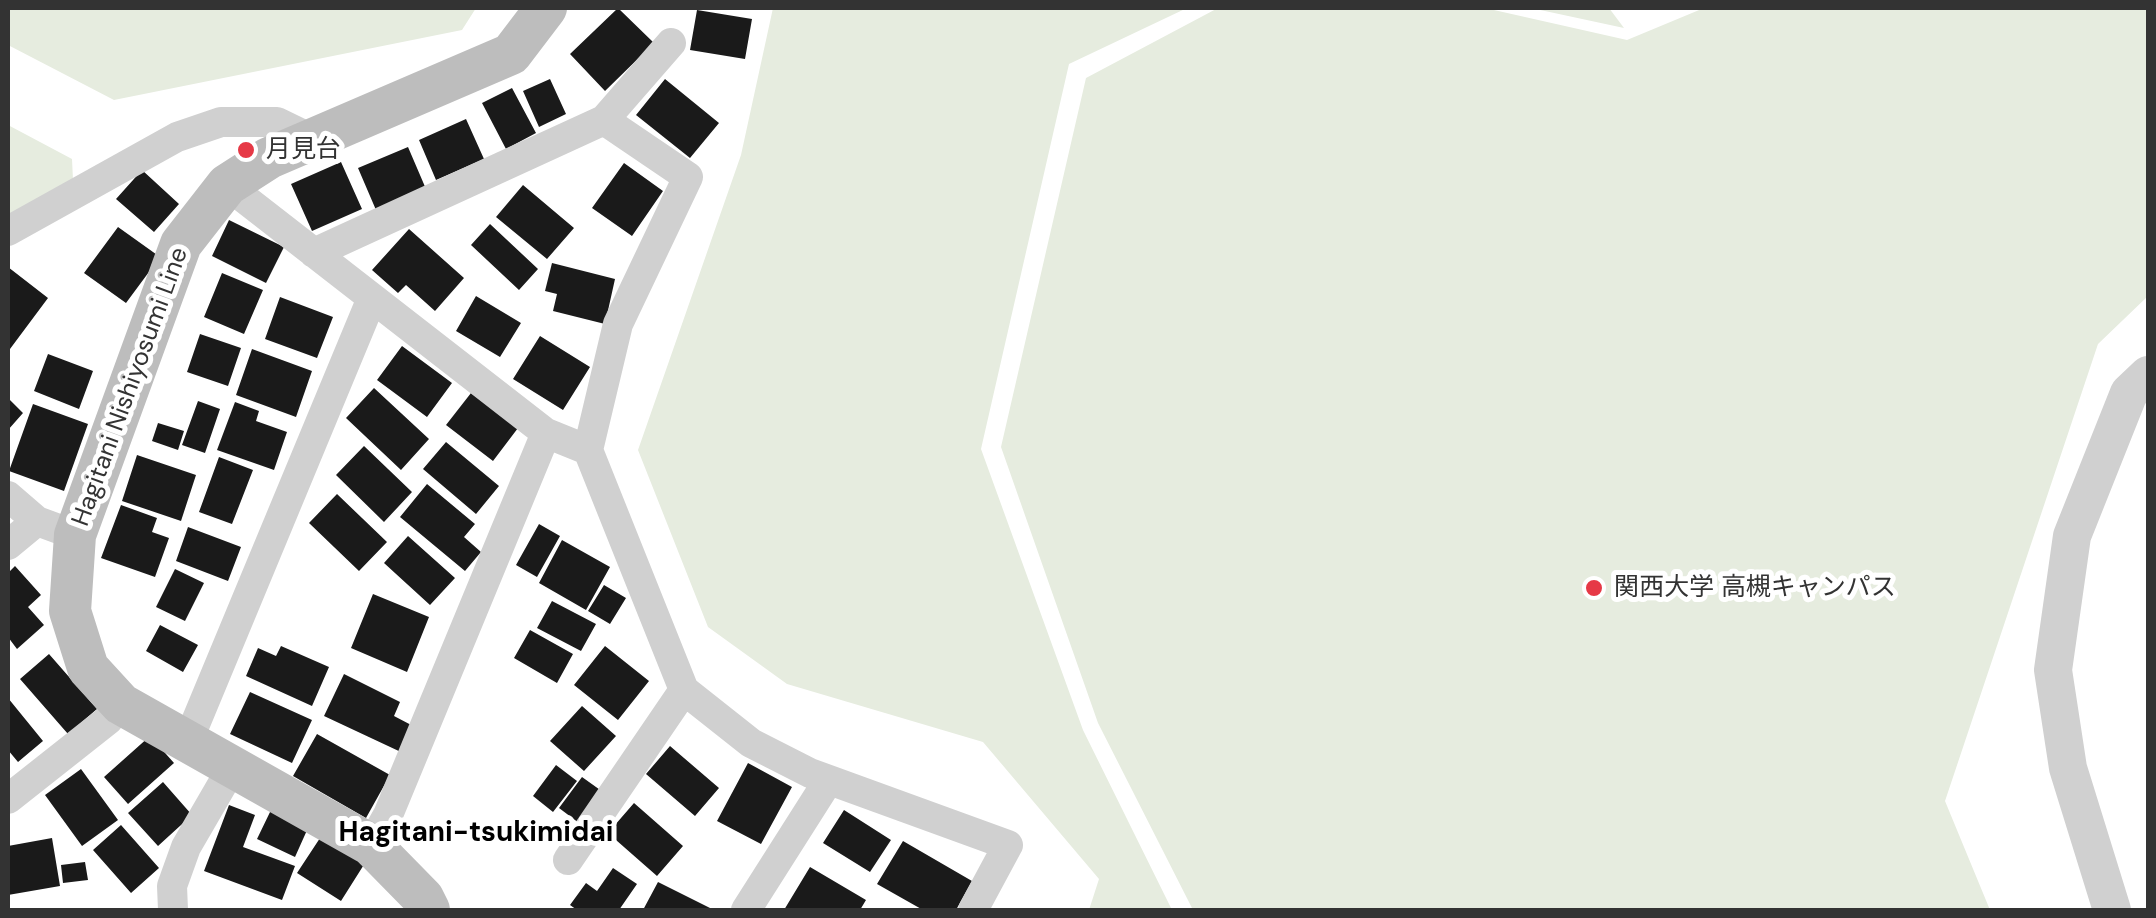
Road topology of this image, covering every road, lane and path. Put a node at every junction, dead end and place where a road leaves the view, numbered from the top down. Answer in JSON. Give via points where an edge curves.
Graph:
{"nodes":[{"id":1,"x":546,"y":8,"type":"edge"},
{"id":2,"x":671,"y":43,"type":"dead end"},
{"id":3,"x":604,"y":120,"type":"junction"},
{"id":4,"x":312,"y":140,"type":"junction"},
{"id":5,"x":228,"y":185,"type":"junction"},
{"id":6,"x":8,"y":231,"type":"edge"},
{"id":7,"x":314,"y":253,"type":"junction"},
{"id":8,"x":372,"y":298,"type":"junction"},
{"id":9,"x":2148,"y":375,"type":"edge"},
{"id":10,"x":546,"y":432,"type":"junction"},
{"id":11,"x":588,"y":450,"type":"junction"},
{"id":12,"x":8,"y":496,"type":"edge"},
{"id":13,"x":56,"y":528,"type":"junction"},
{"id":14,"x":8,"y":546,"type":"edge"},
{"id":15,"x":684,"y":690,"type":"junction"},
{"id":16,"x":121,"y":704,"type":"junction"},
{"id":17,"x":188,"y":741,"type":"junction"},
{"id":18,"x":233,"y":766,"type":"junction"},
{"id":19,"x":828,"y":781,"type":"junction"},
{"id":20,"x":8,"y":799,"type":"edge"},
{"id":21,"x":371,"y":845,"type":"junction"},
{"id":22,"x":568,"y":860,"type":"dead end"},
{"id":23,"x":173,"y":910,"type":"edge"},
{"id":24,"x":428,"y":910,"type":"edge"},
{"id":25,"x":746,"y":910,"type":"edge"},
{"id":26,"x":973,"y":910,"type":"edge"},
{"id":27,"x":2112,"y":910,"type":"edge"}],
"edges":[{"from":1,"to":4,"type":"main road","name":"Hagitani Nishiyosumi Line","via":[[510,54]]},
{"from":2,"to":3,"type":"street"},
{"from":3,"to":7,"type":"street"},
{"from":3,"to":11,"type":"street","via":[[688,177],[618,324]]},
{"from":4,"to":5,"type":"main road","name":"Hagitani Nishiyosumi Line"},
{"from":4,"to":6,"type":"street","via":[[278,122],[221,122],[177,137]]},
{"from":5,"to":7,"type":"street"},
{"from":5,"to":13,"type":"main road","name":"Hagitani Nishiyosumi Line","via":[[182,244]]},
{"from":7,"to":8,"type":"street"},
{"from":8,"to":10,"type":"street"},
{"from":8,"to":17,"type":"street"},
{"from":9,"to":27,"type":"street","via":[[2129,393],[2072,536],[2053,670],[2068,768]]},
{"from":10,"to":11,"type":"street"},
{"from":10,"to":21,"type":"street"},
{"from":11,"to":15,"type":"street"},
{"from":12,"to":13,"type":"street"},
{"from":13,"to":14,"type":"street"},
{"from":13,"to":16,"type":"main road","name":"Hagitani Nishiyosumi Line","via":[[88,668]]},
{"from":15,"to":19,"type":"street","via":[[750,743]]},
{"from":15,"to":22,"type":"street"},
{"from":16,"to":17,"type":"main road","name":"Hagitani Nishiyosumi Line"},
{"from":16,"to":20,"type":"street"},
{"from":17,"to":18,"type":"main road","name":"Hagitani Nishiyosumi Line"},
{"from":18,"to":21,"type":"main road","name":"Hagitani Nishiyosumi Line"},
{"from":18,"to":23,"type":"street","via":[[186,847],[172,886]]},
{"from":19,"to":25,"type":"street"},
{"from":19,"to":26,"type":"street","via":[[1008,845]]},
{"from":21,"to":24,"type":"main road","name":"Hagitani Nishiyosumi Line"}]}
